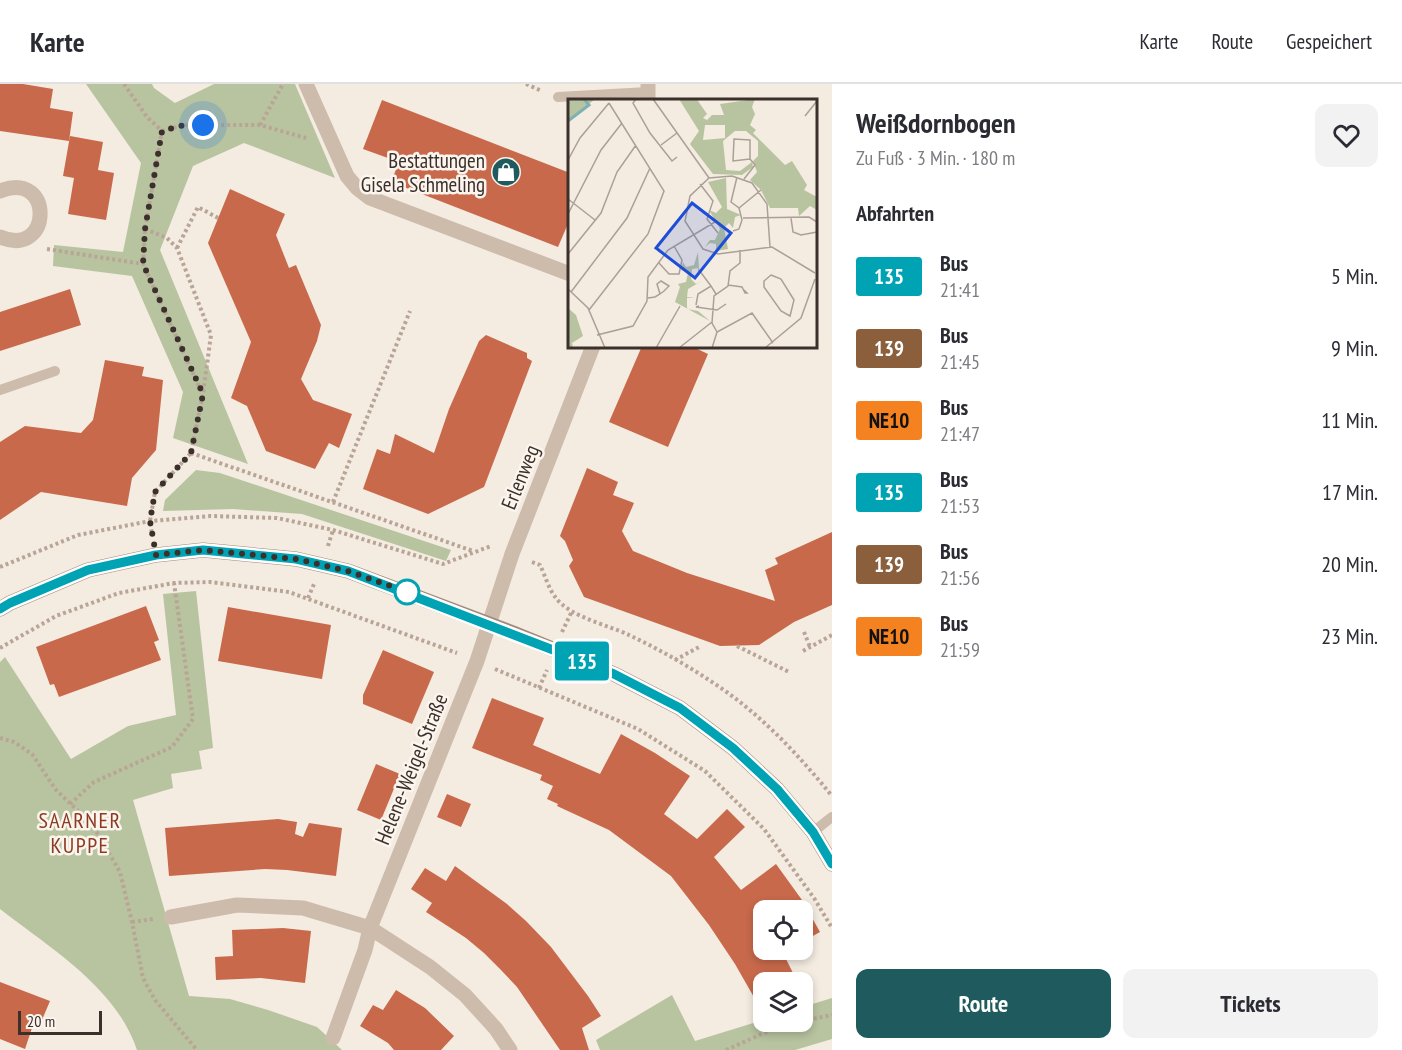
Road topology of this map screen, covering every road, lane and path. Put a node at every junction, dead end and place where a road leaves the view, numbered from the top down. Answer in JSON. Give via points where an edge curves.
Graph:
{"nodes":[{"id":1,"x":124,"y":84,"type":"edge"},
{"id":2,"x":283,"y":84,"type":"edge"},
{"id":3,"x":306,"y":84,"type":"edge"},
{"id":4,"x":648,"y":92,"type":"edge"},
{"id":5,"x":558,"y":97,"type":"dead end"},
{"id":6,"x":260,"y":125,"type":"junction"},
{"id":7,"x":162,"y":131,"type":"junction"},
{"id":8,"x":332,"y":145,"type":"junction"},
{"id":9,"x":0,"y":191,"type":"edge"},
{"id":10,"x":218,"y":218,"type":"dead end"},
{"id":11,"x":145,"y":229,"type":"junction"},
{"id":12,"x":32,"y":235,"type":"junction"},
{"id":13,"x":0,"y":237,"type":"edge"},
{"id":14,"x":177,"y":248,"type":"junction"},
{"id":15,"x":143,"y":264,"type":"junction"},
{"id":16,"x":568,"y":273,"type":"edge"},
{"id":17,"x":410,"y":311,"type":"dead end"},
{"id":18,"x":592,"y":348,"type":"edge"},
{"id":19,"x":55,"y":371,"type":"dead end"},
{"id":20,"x":0,"y":390,"type":"edge"},
{"id":21,"x":203,"y":394,"type":"junction"},
{"id":22,"x":191,"y":453,"type":"junction"},
{"id":23,"x":333,"y":502,"type":"junction"},
{"id":24,"x":475,"y":552,"type":"dead end"},
{"id":25,"x":156,"y":555,"type":"junction"},
{"id":26,"x":174,"y":583,"type":"dead end"},
{"id":27,"x":0,"y":609,"type":"edge"},
{"id":28,"x":572,"y":611,"type":"dead end"},
{"id":29,"x":489,"y":624,"type":"junction"},
{"id":30,"x":804,"y":632,"type":"dead end"},
{"id":31,"x":832,"y":635,"type":"edge"},
{"id":32,"x":737,"y":646,"type":"dead end"},
{"id":33,"x":699,"y":647,"type":"dead end"},
{"id":34,"x":810,"y":647,"type":"junction"},
{"id":35,"x":803,"y":651,"type":"dead end"},
{"id":36,"x":675,"y":660,"type":"junction"},
{"id":37,"x":789,"y":672,"type":"dead end"},
{"id":38,"x":0,"y":738,"type":"edge"},
{"id":39,"x":832,"y":796,"type":"edge"},
{"id":40,"x":70,"y":804,"type":"junction"},
{"id":41,"x":832,"y":817,"type":"edge"},
{"id":42,"x":813,"y":832,"type":"junction"},
{"id":43,"x":832,"y":864,"type":"edge"},
{"id":44,"x":171,"y":917,"type":"dead end"},
{"id":45,"x":370,"y":928,"type":"junction"},
{"id":46,"x":832,"y":1015,"type":"edge"},
{"id":47,"x":813,"y":1019,"type":"edge"},
{"id":48,"x":766,"y":1032,"type":"edge"},
{"id":49,"x":333,"y":1038,"type":"dead end"},
{"id":50,"x":197,"y":1050,"type":"edge"},
{"id":51,"x":510,"y":1050,"type":"edge"},
{"id":52,"x":726,"y":1050,"type":"edge"}],
"edges":[{"from":1,"to":7,"type":"path"},
{"from":2,"to":6,"type":"path"},
{"from":3,"to":8,"type":"street"},
{"from":4,"to":5,"type":"lane"},
{"from":6,"to":7,"type":"path","via":[[184,125]]},
{"from":6,"to":8,"type":"path"},
{"from":7,"to":11,"type":"path"},
{"from":8,"to":16,"type":"street","via":[[347,176],[370,198]]},
{"from":9,"to":12,"type":"street","via":[[19,187],[36,198],[41,217]]},
{"from":10,"to":14,"type":"path","via":[[198,207]]},
{"from":11,"to":14,"type":"path","via":[[167,238]]},
{"from":11,"to":15,"type":"path"},
{"from":12,"to":13,"type":"street","via":[[11,241]]},
{"from":12,"to":15,"type":"path","via":[[42,249]]},
{"from":14,"to":21,"type":"path","via":[[211,335]]},
{"from":15,"to":21,"type":"path"},
{"from":17,"to":23,"type":"path"},
{"from":18,"to":29,"type":"street","name":"Erlenweg"},
{"from":19,"to":20,"type":"lane"},
{"from":21,"to":22,"type":"path"},
{"from":22,"to":23,"type":"path"},
{"from":22,"to":25,"type":"path","via":[[155,492],[150,521]]},
{"from":23,"to":24,"type":"path"},
{"from":25,"to":27,"type":"street","via":[[88,570]]},
{"from":25,"to":29,"type":"street","via":[[203,550],[322,564]]},
{"from":26,"to":40,"type":"path","via":[[193,719],[172,747],[94,782]]},
{"from":28,"to":36,"type":"path","via":[[629,634]]},
{"from":29,"to":42,"type":"street","via":[[614,674],[680,708],[733,748],[777,789]]},
{"from":29,"to":45,"type":"street","name":"Helene-Weigel-Straße"},
{"from":30,"to":34,"type":"path"},
{"from":31,"to":34,"type":"path"},
{"from":32,"to":37,"type":"path"},
{"from":33,"to":36,"type":"path"},
{"from":34,"to":35,"type":"path"},
{"from":36,"to":39,"type":"path","via":[[758,716]]},
{"from":38,"to":40,"type":"path","via":[[32,754]]},
{"from":40,"to":50,"type":"path","via":[[92,824],[120,872],[143,978],[155,1000]]},
{"from":41,"to":42,"type":"lane"},
{"from":42,"to":43,"type":"street"},
{"from":44,"to":45,"type":"street","via":[[237,905],[303,908]]},
{"from":45,"to":49,"type":"street","name":"Helene-Weigel-Straße"},
{"from":45,"to":51,"type":"street","via":[[465,995]]},
{"from":46,"to":47,"type":"path"},
{"from":48,"to":52,"type":"path"}]}
